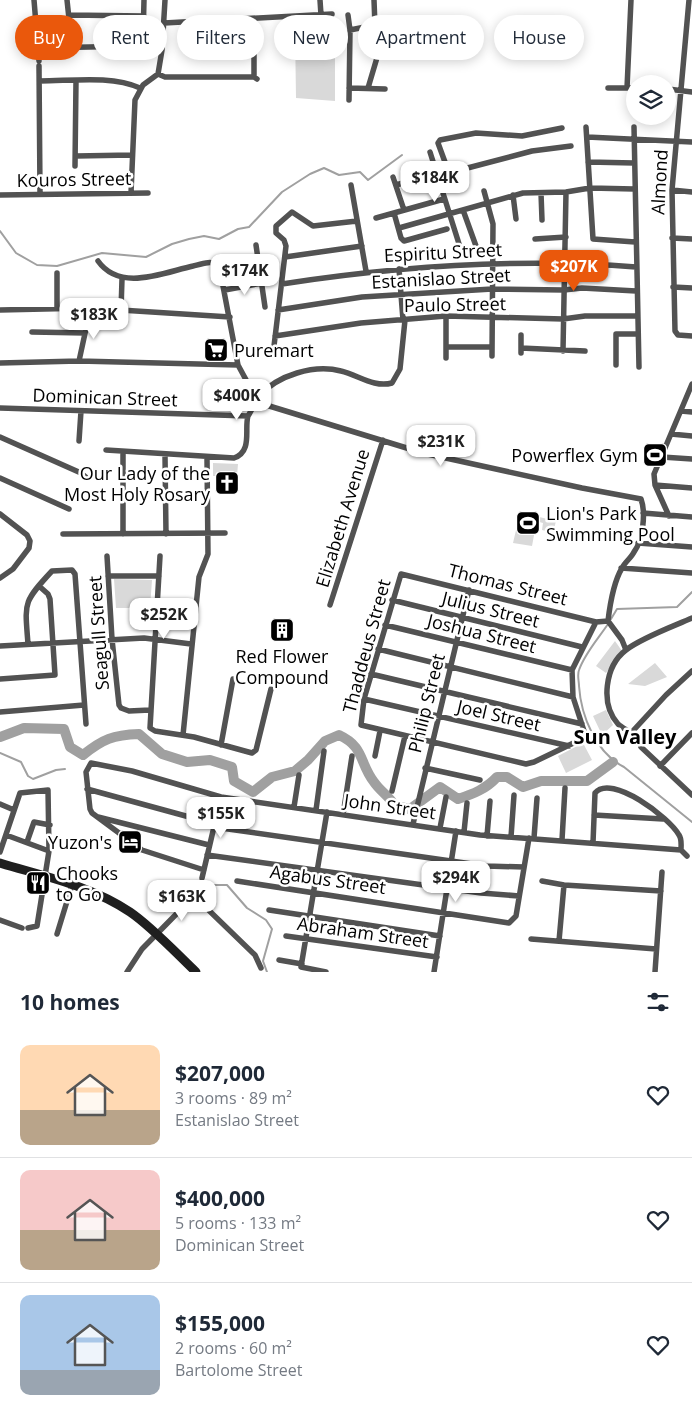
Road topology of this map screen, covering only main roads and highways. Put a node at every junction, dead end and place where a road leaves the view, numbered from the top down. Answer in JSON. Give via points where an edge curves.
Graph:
{"nodes":[{"id":1,"x":0,"y":863,"type":"edge"},
{"id":2,"x":196,"y":972,"type":"edge"}],
"edges":[{"from":1,"to":2,"type":"main road","via":[[72,885],[121,906],[139,918]]}]}
